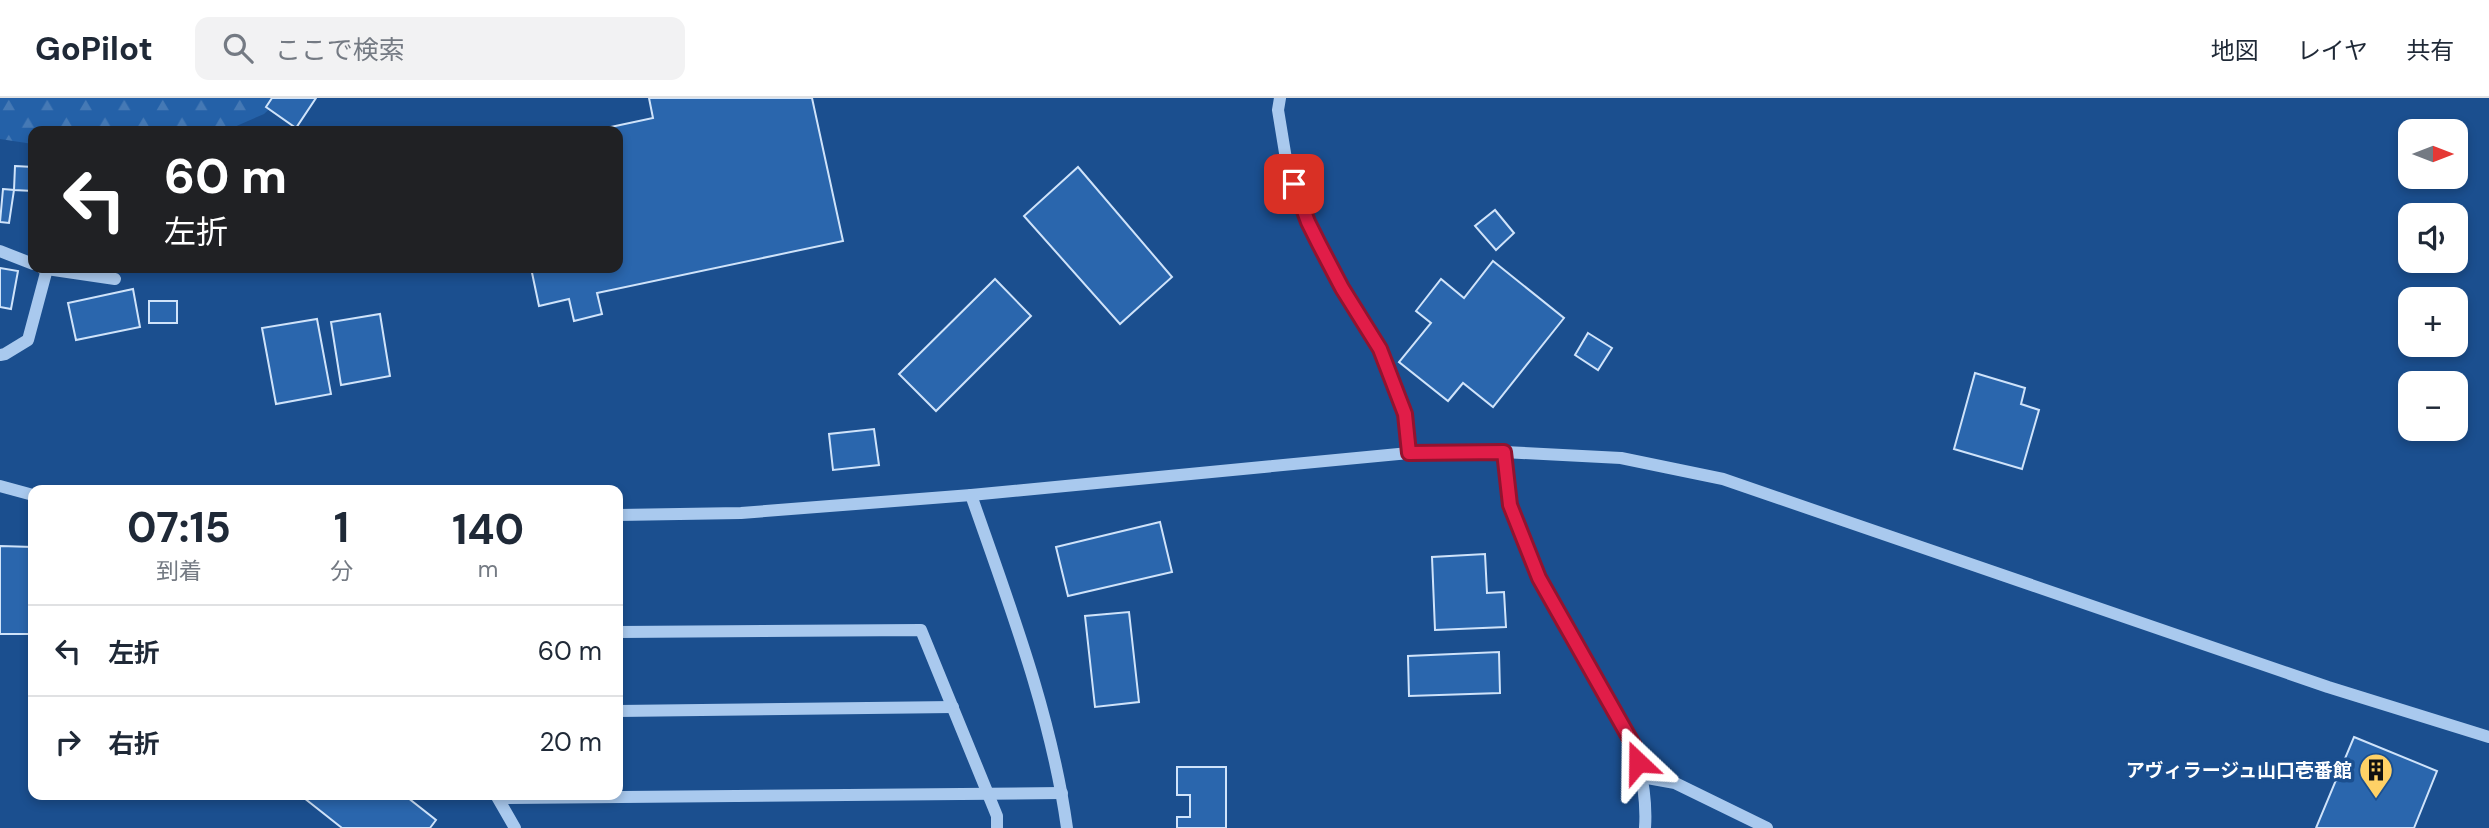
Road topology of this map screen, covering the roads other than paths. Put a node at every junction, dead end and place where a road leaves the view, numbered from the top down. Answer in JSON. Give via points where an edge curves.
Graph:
{"nodes":[{"id":1,"x":1280,"y":98,"type":"edge"},
{"id":2,"x":0,"y":251,"type":"edge"},
{"id":3,"x":28,"y":262,"type":"edge"},
{"id":4,"x":43,"y":273,"type":"edge"},
{"id":5,"x":72,"y":273,"type":"edge"},
{"id":6,"x":115,"y":279,"type":"dead end"},
{"id":7,"x":0,"y":355,"type":"edge"},
{"id":8,"x":1504,"y":452,"type":"junction"},
{"id":9,"x":1409,"y":453,"type":"junction"},
{"id":10,"x":0,"y":486,"type":"edge"},
{"id":11,"x":28,"y":494,"type":"edge"},
{"id":12,"x":971,"y":495,"type":"junction"},
{"id":13,"x":623,"y":515,"type":"edge"},
{"id":14,"x":623,"y":632,"type":"edge"},
{"id":15,"x":953,"y":707,"type":"junction"},
{"id":16,"x":623,"y":711,"type":"edge"},
{"id":17,"x":2489,"y":737,"type":"edge"},
{"id":18,"x":1643,"y":777,"type":"junction"},
{"id":19,"x":1062,"y":793,"type":"junction"},
{"id":20,"x":988,"y":794,"type":"junction"},
{"id":21,"x":623,"y":795,"type":"edge"},
{"id":22,"x":499,"y":800,"type":"edge"},
{"id":23,"x":515,"y":828,"type":"edge"},
{"id":24,"x":997,"y":828,"type":"edge"},
{"id":25,"x":1068,"y":828,"type":"edge"},
{"id":26,"x":1645,"y":828,"type":"edge"},
{"id":27,"x":1767,"y":828,"type":"edge"}],
"edges":[{"from":1,"to":9,"type":"street","via":[[1287,165],[1308,222],[1380,349],[1405,414]]},
{"from":2,"to":3,"type":"street"},
{"from":4,"to":7,"type":"street","via":[[28,340]]},
{"from":5,"to":6,"type":"street"},
{"from":8,"to":9,"type":"street"},
{"from":8,"to":17,"type":"street","via":[[1621,458],[1723,479],[2328,687]]},
{"from":8,"to":18,"type":"street","via":[[1510,505],[1539,578],[1634,746]]},
{"from":9,"to":12,"type":"street"},
{"from":10,"to":11,"type":"street"},
{"from":12,"to":13,"type":"street","via":[[741,513]]},
{"from":12,"to":19,"type":"street","via":[[1025,649]]},
{"from":14,"to":15,"type":"street","via":[[921,630]]},
{"from":15,"to":16,"type":"street"},
{"from":15,"to":20,"type":"street"},
{"from":18,"to":26,"type":"street"},
{"from":18,"to":27,"type":"street","via":[[1675,783]]},
{"from":19,"to":20,"type":"street"},
{"from":19,"to":25,"type":"street"},
{"from":20,"to":21,"type":"street"},
{"from":20,"to":24,"type":"street"},
{"from":22,"to":23,"type":"street"}]}
